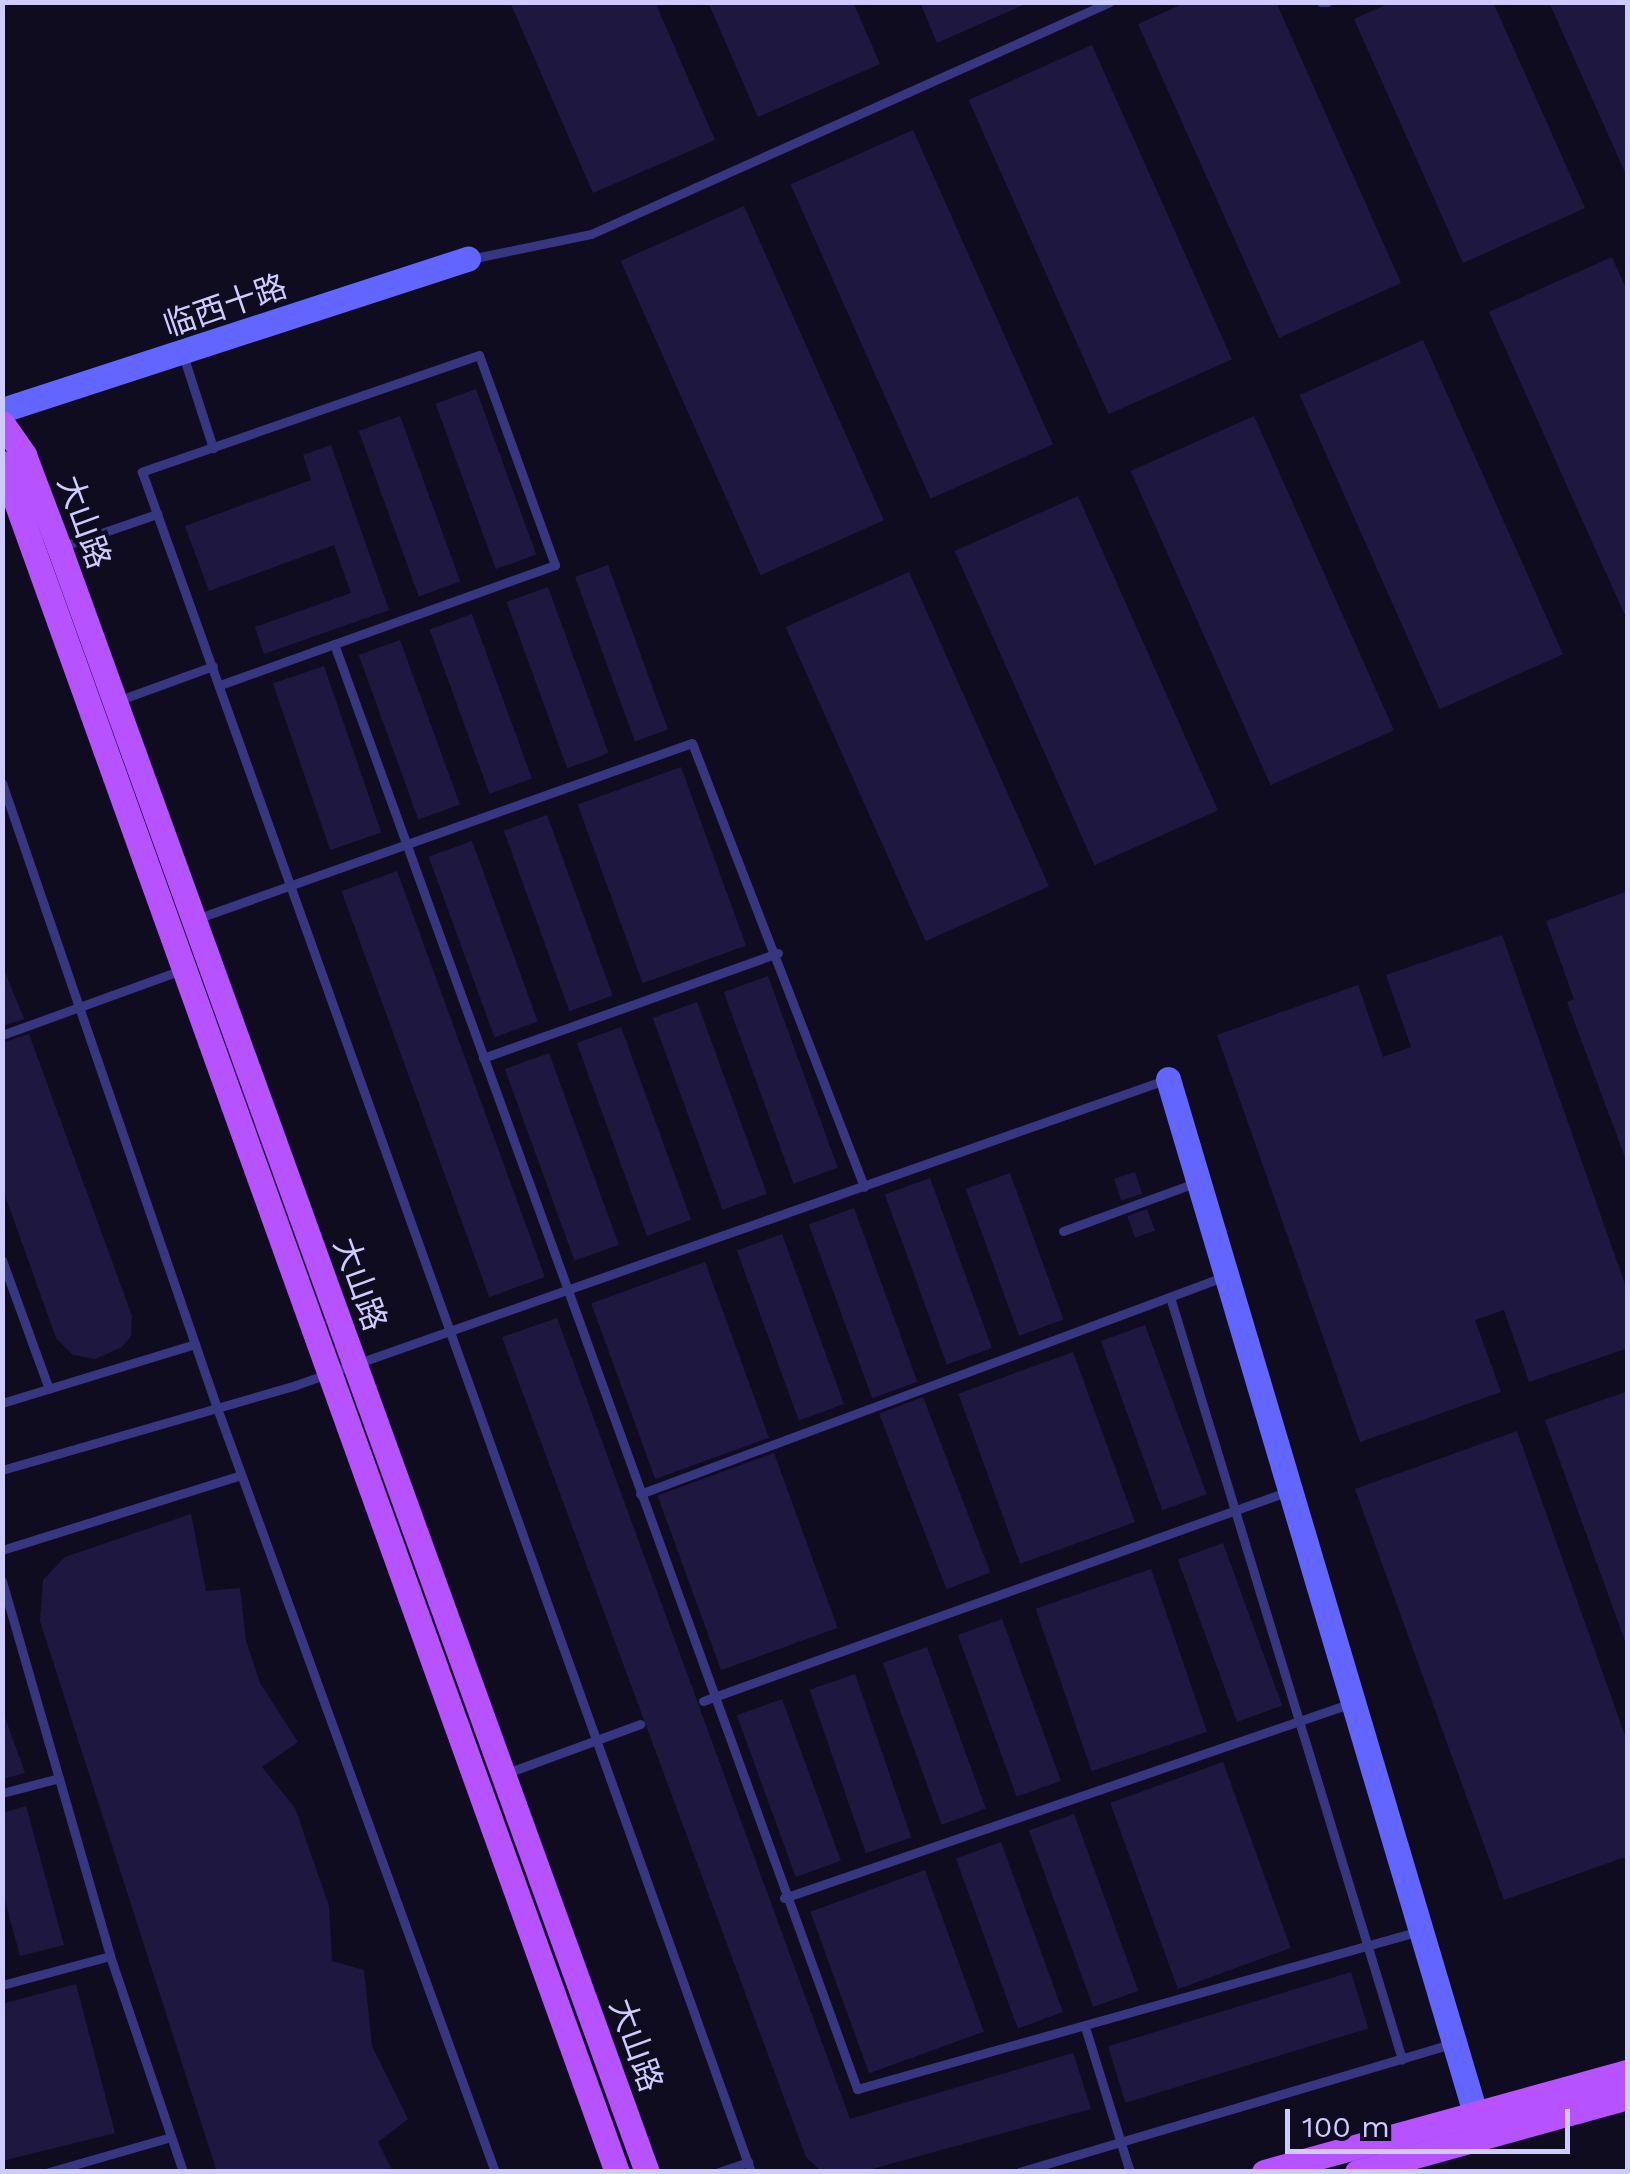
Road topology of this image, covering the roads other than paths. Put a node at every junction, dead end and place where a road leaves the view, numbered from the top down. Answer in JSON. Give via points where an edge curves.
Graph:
{"nodes":[{"id":1,"x":1110,"y":2,"type":"edge"},
{"id":2,"x":468,"y":259,"type":"joint"},
{"id":3,"x":183,"y":354,"type":"junction"},
{"id":4,"x":2,"y":410,"type":"edge"},
{"id":5,"x":2,"y":423,"type":"edge"},
{"id":6,"x":213,"y":448,"type":"junction"},
{"id":7,"x":2,"y":463,"type":"edge"},
{"id":8,"x":157,"y":514,"type":"junction"},
{"id":9,"x":59,"y":547,"type":"junction"},
{"id":10,"x":334,"y":644,"type":"junction"},
{"id":11,"x":213,"y":666,"type":"junction"},
{"id":12,"x":220,"y":686,"type":"junction"},
{"id":13,"x":114,"y":702,"type":"junction"},
{"id":14,"x":2,"y":783,"type":"edge"},
{"id":15,"x":406,"y":845,"type":"junction"},
{"id":16,"x":291,"y":886,"type":"junction"},
{"id":17,"x":196,"y":919,"type":"junction"},
{"id":18,"x":778,"y":953,"type":"junction"},
{"id":19,"x":182,"y":970,"type":"junction"},
{"id":20,"x":80,"y":1008,"type":"junction"},
{"id":21,"x":2,"y":1035,"type":"edge"},
{"id":22,"x":483,"y":1058,"type":"junction"},
{"id":23,"x":1168,"y":1079,"type":"joint"},
{"id":24,"x":1198,"y":1182,"type":"junction"},
{"id":25,"x":864,"y":1187,"type":"junction"},
{"id":26,"x":1063,"y":1231,"type":"dead end"},
{"id":27,"x":2,"y":1260,"type":"edge"},
{"id":28,"x":1226,"y":1276,"type":"junction"},
{"id":29,"x":566,"y":1293,"type":"junction"},
{"id":30,"x":1170,"y":1298,"type":"junction"},
{"id":31,"x":450,"y":1334,"type":"junction"},
{"id":32,"x":195,"y":1344,"type":"junction"},
{"id":33,"x":354,"y":1364,"type":"junction"},
{"id":34,"x":326,"y":1374,"type":"junction"},
{"id":35,"x":49,"y":1390,"type":"junction"},
{"id":36,"x":2,"y":1403,"type":"edge"},
{"id":37,"x":217,"y":1408,"type":"junction"},
{"id":38,"x":2,"y":1470,"type":"edge"},
{"id":39,"x":241,"y":1475,"type":"junction"},
{"id":40,"x":1290,"y":1491,"type":"junction"},
{"id":41,"x":640,"y":1494,"type":"junction"},
{"id":42,"x":1236,"y":1510,"type":"junction"},
{"id":43,"x":2,"y":1550,"type":"edge"},
{"id":44,"x":2,"y":1581,"type":"edge"},
{"id":45,"x":715,"y":1697,"type":"junction"},
{"id":46,"x":704,"y":1701,"type":"dead end"},
{"id":47,"x":1353,"y":1702,"type":"junction"},
{"id":48,"x":1302,"y":1719,"type":"junction"},
{"id":49,"x":640,"y":1724,"type":"dead end"},
{"id":50,"x":596,"y":1739,"type":"junction"},
{"id":51,"x":504,"y":1774,"type":"junction"},
{"id":52,"x":59,"y":1778,"type":"junction"},
{"id":53,"x":2,"y":1794,"type":"edge"},
{"id":54,"x":784,"y":1898,"type":"junction"},
{"id":55,"x":1421,"y":1931,"type":"junction"},
{"id":56,"x":1368,"y":1947,"type":"junction"},
{"id":57,"x":110,"y":1956,"type":"junction"},
{"id":58,"x":2,"y":1985,"type":"edge"},
{"id":59,"x":1085,"y":2027,"type":"junction"},
{"id":60,"x":1454,"y":2043,"type":"junction"},
{"id":61,"x":1402,"y":2058,"type":"junction"},
{"id":62,"x":1628,"y":2072,"type":"edge"},
{"id":63,"x":1628,"y":2086,"type":"edge"},
{"id":64,"x":1628,"y":2097,"type":"edge"},
{"id":65,"x":1478,"y":2120,"type":"junction"},
{"id":66,"x":171,"y":2137,"type":"junction"},
{"id":67,"x":1120,"y":2142,"type":"junction"},
{"id":68,"x":750,"y":2167,"type":"edge"},
{"id":69,"x":49,"y":2172,"type":"edge"},
{"id":70,"x":183,"y":2172,"type":"edge"},
{"id":71,"x":494,"y":2172,"type":"edge"},
{"id":72,"x":618,"y":2172,"type":"edge"},
{"id":73,"x":647,"y":2172,"type":"edge"},
{"id":74,"x":719,"y":2172,"type":"edge"},
{"id":75,"x":1018,"y":2172,"type":"edge"},
{"id":76,"x":1130,"y":2172,"type":"edge"},
{"id":77,"x":1264,"y":2172,"type":"edge"},
{"id":78,"x":1313,"y":2172,"type":"edge"},
{"id":79,"x":1358,"y":2172,"type":"edge"}],
"edges":[{"from":1,"to":2,"type":"lane","via":[[592,234]]},
{"from":2,"to":3,"type":"street","name":"临西十路"},
{"from":3,"to":4,"type":"street","name":"临西十路"},
{"from":3,"to":6,"type":"lane"},
{"from":5,"to":9,"type":"main road","name":"大山路","via":[[24,456]]},
{"from":6,"to":8,"type":"lane","via":[[142,472]]},
{"from":6,"to":10,"type":"lane","via":[[479,355],[556,564]]},
{"from":7,"to":19,"type":"main road","name":"大山路"},
{"from":8,"to":9,"type":"lane"},
{"from":8,"to":11,"type":"lane"},
{"from":9,"to":13,"type":"main road","name":"大山路"},
{"from":10,"to":12,"type":"lane"},
{"from":10,"to":15,"type":"lane"},
{"from":11,"to":12,"type":"lane"},
{"from":11,"to":13,"type":"lane"},
{"from":12,"to":16,"type":"lane"},
{"from":13,"to":17,"type":"main road","name":"大山路"},
{"from":14,"to":20,"type":"lane"},
{"from":15,"to":16,"type":"lane"},
{"from":15,"to":18,"type":"lane","via":[[692,743]]},
{"from":15,"to":22,"type":"lane"},
{"from":16,"to":17,"type":"lane"},
{"from":16,"to":31,"type":"lane"},
{"from":17,"to":33,"type":"main road","name":"大山路"},
{"from":18,"to":22,"type":"lane"},
{"from":18,"to":25,"type":"lane"},
{"from":19,"to":20,"type":"lane"},
{"from":19,"to":34,"type":"main road","name":"大山路"},
{"from":20,"to":21,"type":"lane"},
{"from":20,"to":32,"type":"lane"},
{"from":22,"to":29,"type":"lane"},
{"from":23,"to":24,"type":"street"},
{"from":23,"to":25,"type":"lane"},
{"from":24,"to":26,"type":"lane"},
{"from":24,"to":28,"type":"street"},
{"from":25,"to":29,"type":"lane"},
{"from":27,"to":35,"type":"lane"},
{"from":28,"to":30,"type":"lane"},
{"from":28,"to":40,"type":"street"},
{"from":29,"to":31,"type":"lane"},
{"from":29,"to":41,"type":"lane"},
{"from":30,"to":41,"type":"lane"},
{"from":30,"to":42,"type":"lane"},
{"from":31,"to":33,"type":"lane"},
{"from":31,"to":50,"type":"lane"},
{"from":32,"to":35,"type":"lane"},
{"from":32,"to":37,"type":"lane"},
{"from":33,"to":34,"type":"lane"},
{"from":33,"to":51,"type":"main road","name":"大山路"},
{"from":34,"to":37,"type":"lane"},
{"from":34,"to":72,"type":"main road","name":"大山路"},
{"from":35,"to":36,"type":"lane"},
{"from":37,"to":38,"type":"lane"},
{"from":37,"to":39,"type":"lane"},
{"from":39,"to":43,"type":"lane"},
{"from":39,"to":71,"type":"lane"},
{"from":40,"to":42,"type":"lane"},
{"from":40,"to":47,"type":"street"},
{"from":41,"to":45,"type":"lane"},
{"from":42,"to":45,"type":"lane"},
{"from":42,"to":48,"type":"lane"},
{"from":44,"to":52,"type":"lane"},
{"from":45,"to":46,"type":"lane"},
{"from":45,"to":54,"type":"lane"},
{"from":47,"to":48,"type":"lane"},
{"from":47,"to":55,"type":"street"},
{"from":48,"to":54,"type":"lane"},
{"from":48,"to":56,"type":"lane"},
{"from":49,"to":50,"type":"lane"},
{"from":50,"to":51,"type":"lane"},
{"from":50,"to":68,"type":"lane"},
{"from":51,"to":73,"type":"main road","name":"大山路"},
{"from":52,"to":53,"type":"lane"},
{"from":52,"to":57,"type":"lane"},
{"from":54,"to":59,"type":"lane","via":[[857,2088]]},
{"from":55,"to":56,"type":"lane"},
{"from":55,"to":60,"type":"street"},
{"from":56,"to":59,"type":"lane"},
{"from":56,"to":61,"type":"lane"},
{"from":57,"to":58,"type":"lane"},
{"from":57,"to":66,"type":"lane"},
{"from":59,"to":67,"type":"lane"},
{"from":60,"to":61,"type":"lane"},
{"from":60,"to":65,"type":"street"},
{"from":61,"to":67,"type":"lane"},
{"from":62,"to":65,"type":"main road"},
{"from":63,"to":65,"type":"main road"},
{"from":64,"to":79,"type":"main road"},
{"from":65,"to":77,"type":"main road"},
{"from":65,"to":78,"type":"main road"},
{"from":66,"to":69,"type":"lane"},
{"from":66,"to":70,"type":"lane"},
{"from":67,"to":75,"type":"lane"},
{"from":67,"to":76,"type":"lane"},
{"from":68,"to":74,"type":"lane"}]}
